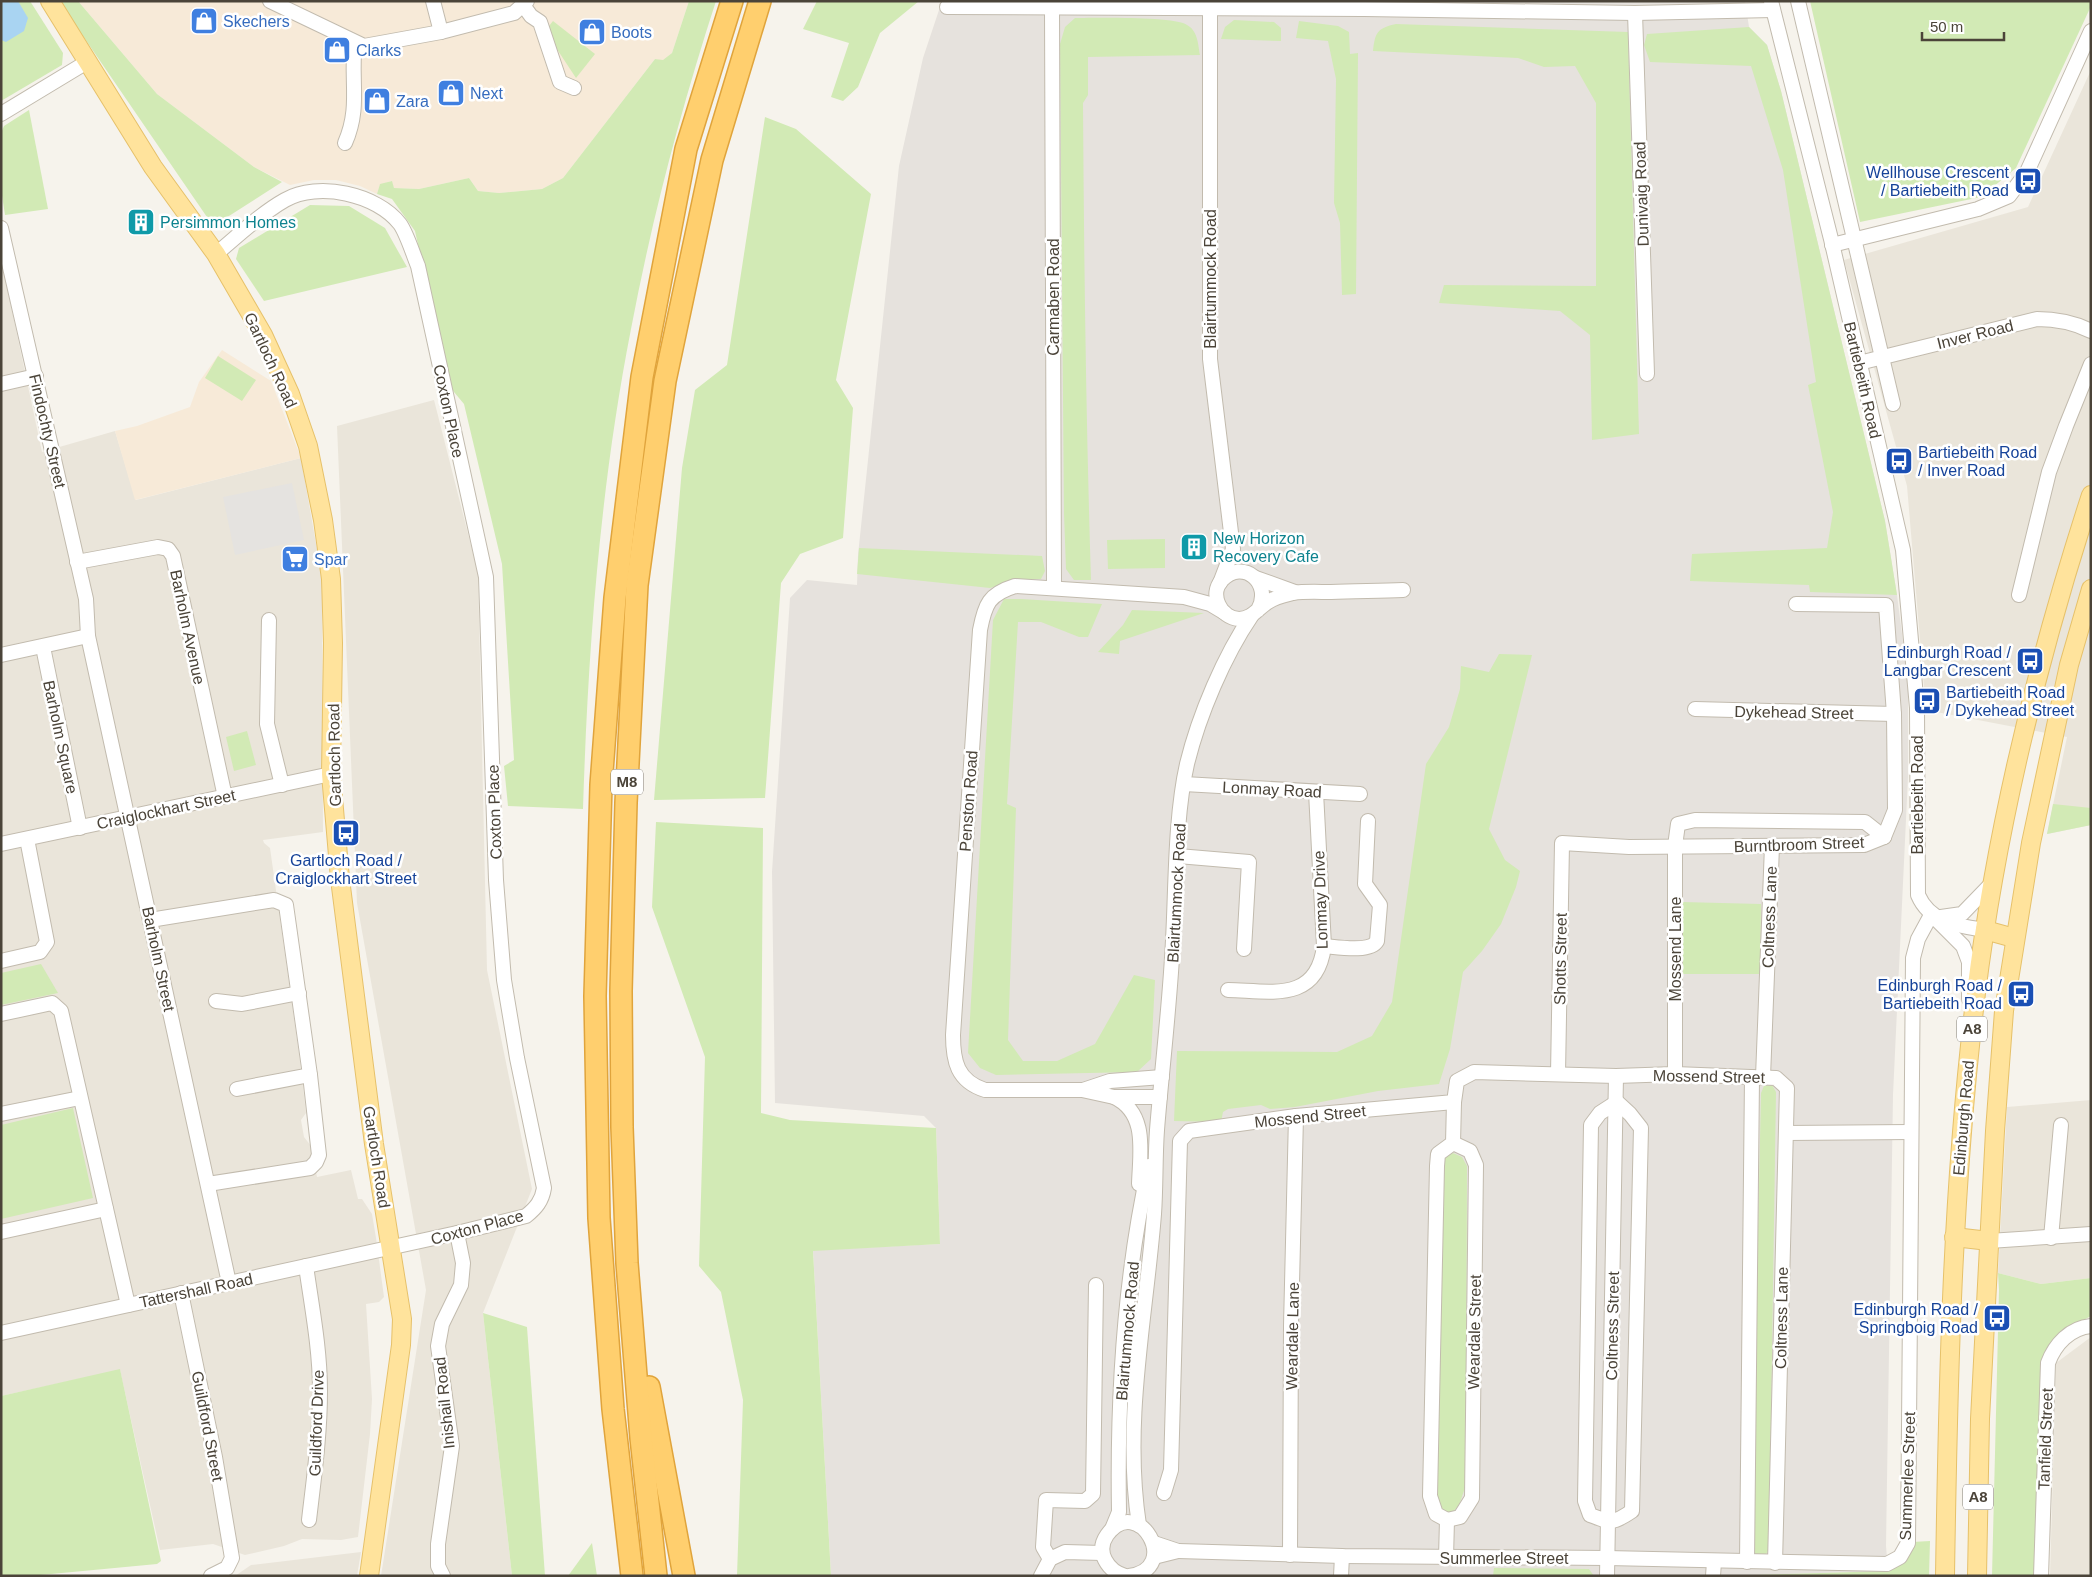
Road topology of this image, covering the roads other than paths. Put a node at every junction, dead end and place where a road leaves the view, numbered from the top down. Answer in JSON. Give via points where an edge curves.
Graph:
{"nodes":[{"id":1,"x":50,"y":1,"type":"edge"},
{"id":2,"x":270,"y":1,"type":"edge"},
{"id":3,"x":433,"y":1,"type":"edge"},
{"id":4,"x":732,"y":1,"type":"edge"},
{"id":5,"x":760,"y":1,"type":"edge"},
{"id":6,"x":1736,"y":1,"type":"edge"},
{"id":7,"x":1798,"y":1,"type":"edge"},
{"id":8,"x":525,"y":3,"type":"edge"},
{"id":9,"x":947,"y":6,"type":"dead end"},
{"id":10,"x":1772,"y":6,"type":"edge"},
{"id":11,"x":1052,"y":7,"type":"junction"},
{"id":12,"x":1210,"y":8,"type":"junction"},
{"id":13,"x":1723,"y":12,"type":"junction"},
{"id":14,"x":1635,"y":13,"type":"junction"},
{"id":15,"x":2091,"y":31,"type":"edge"},
{"id":16,"x":441,"y":32,"type":"junction"},
{"id":17,"x":355,"y":43,"type":"junction"},
{"id":18,"x":87,"y":62,"type":"junction"},
{"id":19,"x":574,"y":88,"type":"dead end"},
{"id":20,"x":1,"y":114,"type":"edge"},
{"id":21,"x":345,"y":143,"type":"dead end"},
{"id":22,"x":1,"y":228,"type":"edge"},
{"id":23,"x":1853,"y":240,"type":"junction"},
{"id":24,"x":1832,"y":245,"type":"junction"},
{"id":25,"x":216,"y":254,"type":"junction"},
{"id":26,"x":7,"y":282,"type":"edge"},
{"id":27,"x":2091,"y":331,"type":"edge"},
{"id":28,"x":1881,"y":357,"type":"junction"},
{"id":29,"x":1859,"y":363,"type":"junction"},
{"id":30,"x":2091,"y":364,"type":"edge"},
{"id":31,"x":1647,"y":374,"type":"dead end"},
{"id":32,"x":36,"y":376,"type":"junction"},
{"id":33,"x":1,"y":384,"type":"edge"},
{"id":34,"x":1892,"y":404,"type":"dead end"},
{"id":35,"x":2091,"y":495,"type":"edge"},
{"id":36,"x":1233,"y":549,"type":"junction"},
{"id":37,"x":77,"y":562,"type":"junction"},
{"id":38,"x":1254,"y":577,"type":"junction"},
{"id":39,"x":1219,"y":585,"type":"junction"},
{"id":40,"x":1054,"y":587,"type":"junction"},
{"id":41,"x":2091,"y":589,"type":"edge"},
{"id":42,"x":1403,"y":590,"type":"dead end"},
{"id":43,"x":1295,"y":593,"type":"junction"},
{"id":44,"x":2019,"y":595,"type":"dead end"},
{"id":45,"x":1184,"y":597,"type":"junction"},
{"id":46,"x":1796,"y":604,"type":"dead end"},
{"id":47,"x":1255,"y":613,"type":"junction"},
{"id":48,"x":1226,"y":614,"type":"junction"},
{"id":49,"x":268,"y":620,"type":"dead end"},
{"id":50,"x":88,"y":636,"type":"junction"},
{"id":51,"x":43,"y":646,"type":"junction"},
{"id":52,"x":1,"y":655,"type":"edge"},
{"id":53,"x":1226,"y":659,"type":"junction"},
{"id":54,"x":1695,"y":709,"type":"dead end"},
{"id":55,"x":1894,"y":714,"type":"junction"},
{"id":56,"x":332,"y":774,"type":"junction"},
{"id":57,"x":1184,"y":784,"type":"junction"},
{"id":58,"x":282,"y":785,"type":"junction"},
{"id":59,"x":1316,"y":792,"type":"junction"},
{"id":60,"x":1360,"y":794,"type":"dead end"},
{"id":61,"x":225,"y":797,"type":"junction"},
{"id":62,"x":127,"y":818,"type":"junction"},
{"id":63,"x":1368,"y":821,"type":"dead end"},
{"id":64,"x":1678,"y":824,"type":"joint"},
{"id":65,"x":80,"y":828,"type":"junction"},
{"id":66,"x":1884,"y":837,"type":"junction"},
{"id":67,"x":27,"y":839,"type":"junction"},
{"id":68,"x":1562,"y":843,"type":"joint"},
{"id":69,"x":1,"y":844,"type":"edge"},
{"id":70,"x":1675,"y":846,"type":"junction"},
{"id":71,"x":1772,"y":846,"type":"junction"},
{"id":72,"x":1178,"y":856,"type":"junction"},
{"id":73,"x":1994,"y":881,"type":"junction"},
{"id":74,"x":1933,"y":916,"type":"junction"},
{"id":75,"x":150,"y":920,"type":"junction"},
{"id":76,"x":1985,"y":930,"type":"junction"},
{"id":77,"x":2014,"y":938,"type":"junction"},
{"id":78,"x":1324,"y":946,"type":"junction"},
{"id":79,"x":1244,"y":949,"type":"dead end"},
{"id":80,"x":1,"y":961,"type":"edge"},
{"id":81,"x":1228,"y":990,"type":"dead end"},
{"id":82,"x":299,"y":993,"type":"junction"},
{"id":83,"x":216,"y":1001,"type":"dead end"},
{"id":84,"x":1,"y":1014,"type":"edge"},
{"id":85,"x":1970,"y":1046,"type":"junction"},
{"id":86,"x":1558,"y":1074,"type":"junction"},
{"id":87,"x":1675,"y":1074,"type":"junction"},
{"id":88,"x":310,"y":1075,"type":"junction"},
{"id":89,"x":1616,"y":1076,"type":"junction"},
{"id":90,"x":1162,"y":1077,"type":"junction"},
{"id":91,"x":1764,"y":1077,"type":"junction"},
{"id":92,"x":237,"y":1089,"type":"dead end"},
{"id":93,"x":1082,"y":1090,"type":"junction"},
{"id":94,"x":1160,"y":1097,"type":"junction"},
{"id":95,"x":80,"y":1098,"type":"junction"},
{"id":96,"x":1114,"y":1098,"type":"junction"},
{"id":97,"x":1454,"y":1102,"type":"junction"},
{"id":98,"x":1616,"y":1102,"type":"junction"},
{"id":99,"x":1,"y":1114,"type":"edge"},
{"id":100,"x":1296,"y":1116,"type":"junction"},
{"id":101,"x":2061,"y":1125,"type":"dead end"},
{"id":102,"x":1911,"y":1132,"type":"junction"},
{"id":103,"x":1157,"y":1133,"type":"junction"},
{"id":104,"x":1786,"y":1133,"type":"junction"},
{"id":105,"x":1454,"y":1143,"type":"junction"},
{"id":106,"x":208,"y":1184,"type":"junction"},
{"id":107,"x":106,"y":1209,"type":"junction"},
{"id":108,"x":1139,"y":1212,"type":"junction"},
{"id":109,"x":1,"y":1232,"type":"edge"},
{"id":110,"x":457,"y":1233,"type":"junction"},
{"id":111,"x":2091,"y":1234,"type":"edge"},
{"id":112,"x":1954,"y":1237,"type":"junction"},
{"id":113,"x":2051,"y":1238,"type":"junction"},
{"id":114,"x":1989,"y":1241,"type":"junction"},
{"id":115,"x":392,"y":1248,"type":"junction"},
{"id":116,"x":627,"y":1263,"type":"junction"},
{"id":117,"x":306,"y":1266,"type":"junction"},
{"id":118,"x":229,"y":1283,"type":"junction"},
{"id":119,"x":1096,"y":1285,"type":"dead end"},
{"id":120,"x":182,"y":1294,"type":"junction"},
{"id":121,"x":128,"y":1305,"type":"junction"},
{"id":122,"x":2091,"y":1326,"type":"edge"},
{"id":123,"x":1,"y":1333,"type":"edge"},
{"id":124,"x":1164,"y":1493,"type":"dead end"},
{"id":125,"x":309,"y":1520,"type":"dead end"},
{"id":126,"x":1447,"y":1520,"type":"junction"},
{"id":127,"x":1609,"y":1522,"type":"junction"},
{"id":128,"x":1139,"y":1525,"type":"junction"},
{"id":129,"x":1112,"y":1529,"type":"junction"},
{"id":130,"x":1154,"y":1543,"type":"junction"},
{"id":131,"x":1178,"y":1551,"type":"junction"},
{"id":132,"x":1102,"y":1553,"type":"junction"},
{"id":133,"x":1290,"y":1556,"type":"junction"},
{"id":134,"x":1342,"y":1556,"type":"junction"},
{"id":135,"x":1154,"y":1557,"type":"junction"},
{"id":136,"x":1446,"y":1558,"type":"junction"},
{"id":137,"x":1607,"y":1558,"type":"junction"},
{"id":138,"x":1050,"y":1559,"type":"junction"},
{"id":139,"x":1747,"y":1562,"type":"junction"},
{"id":140,"x":1775,"y":1563,"type":"junction"},
{"id":141,"x":1713,"y":1569,"type":"edge"},
{"id":142,"x":1145,"y":1573,"type":"edge"},
{"id":143,"x":1122,"y":1575,"type":"edge"},
{"id":144,"x":211,"y":1576,"type":"edge"},
{"id":145,"x":369,"y":1576,"type":"edge"},
{"id":146,"x":443,"y":1576,"type":"edge"},
{"id":147,"x":632,"y":1576,"type":"edge"},
{"id":148,"x":656,"y":1576,"type":"edge"},
{"id":149,"x":684,"y":1576,"type":"edge"},
{"id":150,"x":1041,"y":1576,"type":"edge"},
{"id":151,"x":1341,"y":1576,"type":"edge"},
{"id":152,"x":1607,"y":1576,"type":"edge"},
{"id":153,"x":1945,"y":1576,"type":"edge"},
{"id":154,"x":1977,"y":1576,"type":"edge"},
{"id":155,"x":2041,"y":1576,"type":"edge"}],
"edges":[{"from":1,"to":18,"type":"main road","name":"Gartloch Road"},
{"from":2,"to":17,"type":"street"},
{"from":3,"to":16,"type":"street"},
{"from":4,"to":147,"type":"highway","number":"M8","via":[[686,149],[642,377],[615,598],[601,785],[595,996],[600,1218],[613,1409]]},
{"from":5,"to":116,"type":"highway","number":"M8","via":[[712,160],[667,372],[637,585],[621,991]]},
{"from":6,"to":13,"type":"street"},
{"from":7,"to":23,"type":"street","name":"Bartiebeith Road"},
{"from":8,"to":16,"type":"street","via":[[514,13]]},
{"from":8,"to":19,"type":"street","via":[[531,16],[540,22],[560,82]]},
{"from":9,"to":11,"type":"street"},
{"from":10,"to":13,"type":"street"},
{"from":10,"to":24,"type":"street","name":"Bartiebeith Road"},
{"from":11,"to":12,"type":"street"},
{"from":11,"to":40,"type":"street","name":"Carmaben Road"},
{"from":12,"to":14,"type":"street"},
{"from":12,"to":36,"type":"street","name":"Blairtummock Road","via":[[1210,359]]},
{"from":13,"to":14,"type":"street"},
{"from":14,"to":31,"type":"street","name":"Dunivaig Road"},
{"from":15,"to":23,"type":"street","via":[[2027,172],[2009,196],[1978,209]]},
{"from":16,"to":17,"type":"street","via":[[364,46]]},
{"from":17,"to":21,"type":"street","via":[[352,62],[356,81],[353,126]]},
{"from":18,"to":20,"type":"street"},
{"from":18,"to":25,"type":"main road","name":"Gartloch Road","via":[[154,167]]},
{"from":22,"to":26,"type":"street","name":"Findochty Street"},
{"from":23,"to":24,"type":"street"},
{"from":23,"to":28,"type":"street","name":"Bartiebeith Road"},
{"from":24,"to":29,"type":"street","name":"Bartiebeith Road"},
{"from":25,"to":56,"type":"main road","name":"Gartloch Road","via":[[263,335],[308,446],[331,578]]},
{"from":25,"to":110,"type":"street","name":"Coxton Place","via":[[287,199],[310,191],[322,191],[360,197],[378,206],[400,224],[418,266],[486,578],[496,880],[504,980],[544,1188],[535,1209],[526,1216]]},
{"from":26,"to":32,"type":"street","name":"Findochty Street"},
{"from":27,"to":28,"type":"street","name":"Inver Road","via":[[2077,324],[2037,319]]},
{"from":28,"to":29,"type":"street","name":"Inver Road"},
{"from":28,"to":34,"type":"street","name":"Bartiebeith Road"},
{"from":29,"to":74,"type":"street","name":"Bartiebeith Road","via":[[1903,550],[1916,708],[1918,890],[1921,902]]},
{"from":30,"to":44,"type":"street","via":[[2050,472]]},
{"from":32,"to":33,"type":"street"},
{"from":32,"to":37,"type":"street","name":"Findochty Street"},
{"from":35,"to":73,"type":"main road","name":"Edinburgh Road","number":"A8","via":[[2043,649],[2010,793]]},
{"from":36,"to":38,"type":"street","name":"Blairtummock Road"},
{"from":36,"to":39,"type":"street","name":"Blairtummock Road"},
{"from":37,"to":50,"type":"street","name":"Findochty Street","via":[[86,599]]},
{"from":37,"to":61,"type":"street","name":"Barholm Avenue","via":[[158,547],[168,549],[173,556]]},
{"from":38,"to":39,"type":"street","via":[[1238,572],[1230,574]]},
{"from":38,"to":43,"type":"street"},
{"from":38,"to":47,"type":"street","via":[[1262,588],[1263,596]]},
{"from":39,"to":45,"type":"street"},
{"from":39,"to":48,"type":"street","via":[[1217,600]]},
{"from":40,"to":45,"type":"street","name":"Penston Road"},
{"from":40,"to":93,"type":"street","name":"Penston Road","via":[[1015,586],[1003,589],[989,600],[982,621],[953,1053],[962,1074],[973,1086],[985,1090]]},
{"from":41,"to":77,"type":"main road","name":"Edinburgh Road","number":"A8","via":[[2069,665]]},
{"from":42,"to":43,"type":"street"},
{"from":43,"to":47,"type":"street","via":[[1274,599]]},
{"from":45,"to":48,"type":"street","via":[[1210,604]]},
{"from":46,"to":55,"type":"street","via":[[1886,605]]},
{"from":47,"to":48,"type":"street","via":[[1238,619]]},
{"from":47,"to":53,"type":"street","name":"Blairtummock Road"},
{"from":48,"to":53,"type":"street","name":"Blairtummock Road","via":[[1230,632]]},
{"from":49,"to":58,"type":"street","via":[[268,724]]},
{"from":50,"to":51,"type":"street"},
{"from":50,"to":62,"type":"street","name":"Barholm Street"},
{"from":51,"to":52,"type":"street"},
{"from":51,"to":65,"type":"street","name":"Barholm Square"},
{"from":53,"to":57,"type":"street","name":"Blairtummock Road","via":[[1193,744]]},
{"from":54,"to":55,"type":"street","name":"Dykehead Street"},
{"from":55,"to":66,"type":"street","via":[[1895,810]]},
{"from":56,"to":58,"type":"street","name":"Craiglockhart Street"},
{"from":56,"to":115,"type":"main road","name":"Gartloch Road","via":[[340,879],[368,1104]]},
{"from":57,"to":59,"type":"street","name":"Lonmay Road"},
{"from":57,"to":72,"type":"street","name":"Blairtummock Road"},
{"from":58,"to":61,"type":"street","name":"Craiglockhart Street"},
{"from":59,"to":60,"type":"street","name":"Lonmay Road"},
{"from":59,"to":78,"type":"street","name":"Lonmay Drive"},
{"from":61,"to":62,"type":"street","name":"Craiglockhart Street"},
{"from":62,"to":65,"type":"street","name":"Craiglockhart Street"},
{"from":62,"to":75,"type":"street","name":"Barholm Street"},
{"from":63,"to":78,"type":"street","via":[[1365,884],[1380,905],[1377,941],[1367,948]]},
{"from":64,"to":66,"type":"street","name":"Burntbroom Street","via":[[1694,820],[1865,822]]},
{"from":64,"to":70,"type":"street","name":"Mossend Lane"},
{"from":65,"to":67,"type":"street","name":"Craiglockhart Street"},
{"from":66,"to":71,"type":"street","name":"Burntbroom Street","via":[[1864,845]]},
{"from":67,"to":69,"type":"street","name":"Craiglockhart Street"},
{"from":67,"to":80,"type":"street","via":[[47,942],[40,952]]},
{"from":68,"to":70,"type":"street","name":"Burntbroom Street"},
{"from":68,"to":86,"type":"street","name":"Shotts Street"},
{"from":70,"to":71,"type":"street","name":"Burntbroom Street"},
{"from":70,"to":87,"type":"street","name":"Mossend Lane"},
{"from":71,"to":91,"type":"street","name":"Coltness Lane"},
{"from":72,"to":79,"type":"street","via":[[1249,862]]},
{"from":72,"to":90,"type":"street","name":"Blairtummock Road"},
{"from":73,"to":74,"type":"street","via":[[1962,914]]},
{"from":73,"to":76,"type":"main road","name":"Edinburgh Road","number":"A8"},
{"from":74,"to":76,"type":"street"},
{"from":74,"to":85,"type":"street","name":"Bartiebeith Road","via":[[1963,946],[1969,962],[1964,1028]]},
{"from":74,"to":102,"type":"street","name":"Summerlee Street","via":[[1918,939],[1913,958]]},
{"from":75,"to":82,"type":"street","via":[[274,900],[286,905]]},
{"from":75,"to":106,"type":"street","name":"Barholm Street"},
{"from":76,"to":77,"type":"main road"},
{"from":76,"to":85,"type":"main road","name":"Edinburgh Road","number":"A8"},
{"from":77,"to":114,"type":"main road","name":"Edinburgh Road","number":"A8","via":[[2004,1011]]},
{"from":78,"to":81,"type":"street","name":"Lonmay Drive","via":[[1316,973],[1300,987],[1287,991]]},
{"from":82,"to":83,"type":"street","via":[[242,1004]]},
{"from":82,"to":88,"type":"street"},
{"from":84,"to":95,"type":"street","via":[[52,1003],[61,1011]]},
{"from":85,"to":112,"type":"main road","name":"Edinburgh Road","number":"A8"},
{"from":86,"to":89,"type":"street","name":"Mossend Street"},
{"from":86,"to":97,"type":"street","name":"Mossend Street","via":[[1474,1072],[1457,1081]]},
{"from":87,"to":89,"type":"street","name":"Mossend Street"},
{"from":87,"to":91,"type":"street","name":"Mossend Street"},
{"from":88,"to":92,"type":"street"},
{"from":88,"to":106,"type":"street","via":[[319,1155],[316,1162],[310,1168]]},
{"from":89,"to":98,"type":"street","name":"Coltness Street"},
{"from":90,"to":93,"type":"street","name":"Penston Road","via":[[1110,1081]]},
{"from":90,"to":94,"type":"street","name":"Blairtummock Road"},
{"from":91,"to":104,"type":"street","name":"Coltness Lane","via":[[1787,1088]]},
{"from":91,"to":139,"type":"street","name":"Coltness Lane"},
{"from":93,"to":96,"type":"street","name":"Penston Road"},
{"from":94,"to":96,"type":"street","name":"Penston Road"},
{"from":94,"to":103,"type":"street","name":"Blairtummock Road"},
{"from":95,"to":99,"type":"street"},
{"from":95,"to":107,"type":"street"},
{"from":96,"to":108,"type":"street","via":[[1132,1111],[1140,1131]]},
{"from":97,"to":100,"type":"street","name":"Mossend Street"},
{"from":97,"to":105,"type":"street"},
{"from":98,"to":127,"type":"street","name":"Coltness Street"},
{"from":98,"to":127,"type":"street","via":[[1640,1128],[1640,1138],[1632,1511],[1618,1521]]},
{"from":98,"to":127,"type":"street","via":[[1591,1124],[1585,1501],[1590,1515]]},
{"from":100,"to":124,"type":"street","name":"Mossend Street","via":[[1189,1131],[1180,1142],[1171,1470]]},
{"from":100,"to":133,"type":"street","name":"Weardale Lane"},
{"from":101,"to":113,"type":"street"},
{"from":102,"to":104,"type":"street"},
{"from":102,"to":140,"type":"street","name":"Summerlee Street","via":[[1908,1543],[1900,1556],[1887,1564]]},
{"from":103,"to":108,"type":"street","name":"Blairtummock Road"},
{"from":103,"to":128,"type":"street","name":"Blairtummock Road","via":[[1154,1214],[1136,1384],[1134,1458]]},
{"from":104,"to":140,"type":"street","name":"Coltness Lane"},
{"from":105,"to":126,"type":"street","via":[[1438,1154],[1436,1166],[1430,1496],[1436,1514]]},
{"from":105,"to":126,"type":"street","name":"Weardale Street","via":[[1470,1151],[1476,1165],[1472,1498],[1460,1517]]},
{"from":106,"to":118,"type":"street","name":"Barholm Street"},
{"from":107,"to":109,"type":"street"},
{"from":107,"to":121,"type":"street"},
{"from":108,"to":129,"type":"street","name":"Blairtummock Road","via":[[1121,1383],[1119,1512]]},
{"from":110,"to":115,"type":"street","name":"Coxton Place"},
{"from":110,"to":146,"type":"street","name":"Inishail Road","via":[[463,1263],[461,1285],[442,1324],[438,1346],[452,1446],[438,1544],[438,1566]]},
{"from":111,"to":113,"type":"street"},
{"from":112,"to":114,"type":"main road"},
{"from":112,"to":153,"type":"main road","name":"Edinburgh Road","number":"A8"},
{"from":113,"to":114,"type":"street"},
{"from":114,"to":154,"type":"main road","name":"Edinburgh Road","number":"A8","via":[[1980,1419]]},
{"from":115,"to":117,"type":"street","name":"Tattershall Road"},
{"from":115,"to":145,"type":"main road","name":"Gartloch Road","via":[[402,1319],[401,1345]]},
{"from":116,"to":148,"type":"highway","number":"M8"},
{"from":116,"to":149,"type":"highway"},
{"from":117,"to":118,"type":"street","name":"Tattershall Road"},
{"from":117,"to":125,"type":"street","name":"Guildford Drive","via":[[317,1334],[320,1390]]},
{"from":118,"to":120,"type":"street","name":"Tattershall Road"},
{"from":119,"to":138,"type":"street","via":[[1093,1494],[1085,1501],[1046,1500],[1043,1547]]},
{"from":120,"to":121,"type":"street","name":"Tattershall Road"},
{"from":120,"to":144,"type":"street","name":"Guildford Street","via":[[232,1558],[227,1568]]},
{"from":121,"to":123,"type":"street","name":"Tattershall Road"},
{"from":122,"to":155,"type":"street","name":"Tanfield Street","via":[[2070,1334],[2048,1363]]},
{"from":126,"to":136,"type":"street"},
{"from":127,"to":137,"type":"street","name":"Coltness Street"},
{"from":128,"to":129,"type":"street","via":[[1120,1524]]},
{"from":128,"to":130,"type":"street","via":[[1149,1532]]},
{"from":129,"to":132,"type":"street","via":[[1104,1540]]},
{"from":130,"to":131,"type":"street"},
{"from":130,"to":135,"type":"street"},
{"from":131,"to":133,"type":"street","name":"Summerlee Street"},
{"from":131,"to":135,"type":"street"},
{"from":132,"to":138,"type":"street","via":[[1065,1552]]},
{"from":132,"to":143,"type":"street","via":[[1107,1565]]},
{"from":133,"to":134,"type":"street","name":"Summerlee Street"},
{"from":134,"to":136,"type":"street","name":"Summerlee Street"},
{"from":134,"to":151,"type":"street"},
{"from":135,"to":142,"type":"street"},
{"from":136,"to":137,"type":"street","name":"Summerlee Street"},
{"from":137,"to":141,"type":"street","name":"Summerlee Street"},
{"from":137,"to":152,"type":"street","name":"Coltness Street"},
{"from":138,"to":150,"type":"street"},
{"from":139,"to":140,"type":"street","name":"Summerlee Street"},
{"from":139,"to":141,"type":"street","name":"Summerlee Street"},
{"from":142,"to":143,"type":"street"}]}
